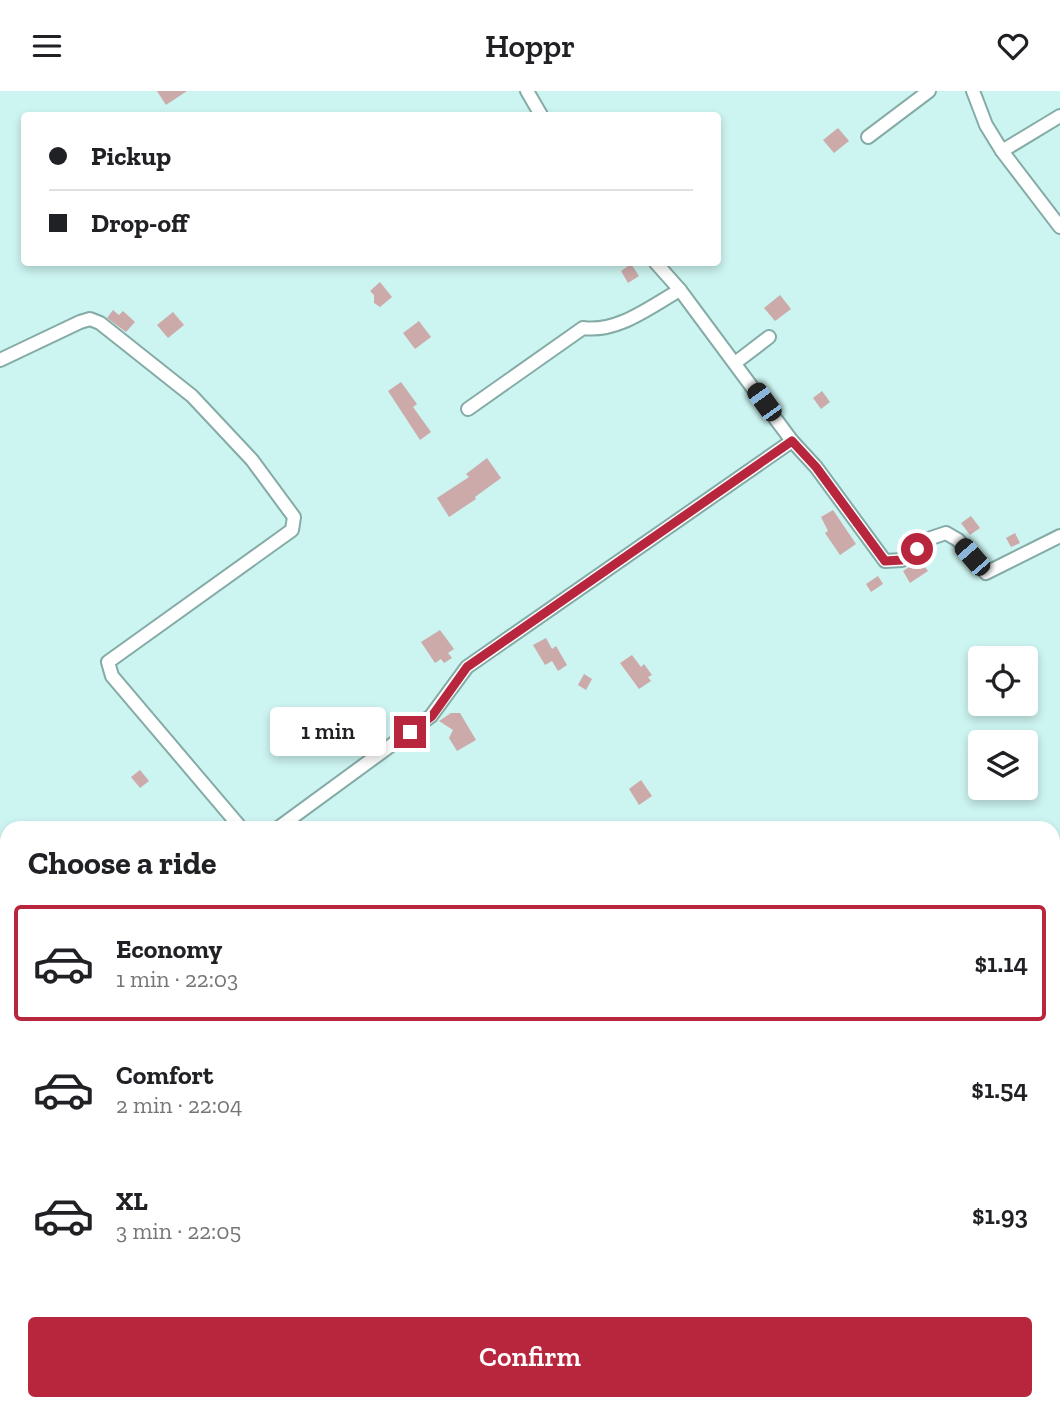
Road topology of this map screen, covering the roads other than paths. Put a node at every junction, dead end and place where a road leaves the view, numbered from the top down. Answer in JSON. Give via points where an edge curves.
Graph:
{"nodes":[{"id":1,"x":527,"y":91,"type":"edge"},
{"id":2,"x":929,"y":91,"type":"edge"},
{"id":3,"x":973,"y":91,"type":"edge"},
{"id":4,"x":539,"y":112,"type":"edge"},
{"id":5,"x":1060,"y":116,"type":"edge"},
{"id":6,"x":867,"y":137,"type":"dead end"},
{"id":7,"x":1002,"y":151,"type":"junction"},
{"id":8,"x":1060,"y":227,"type":"edge"},
{"id":9,"x":659,"y":266,"type":"edge"},
{"id":10,"x":680,"y":290,"type":"junction"},
{"id":11,"x":769,"y":338,"type":"dead end"},
{"id":12,"x":0,"y":360,"type":"edge"},
{"id":13,"x":735,"y":363,"type":"junction"},
{"id":14,"x":467,"y":409,"type":"dead end"},
{"id":15,"x":792,"y":441,"type":"junction"},
{"id":16,"x":1060,"y":536,"type":"edge"},
{"id":17,"x":235,"y":821,"type":"edge"},
{"id":18,"x":288,"y":821,"type":"edge"}],
"edges":[{"from":1,"to":4,"type":"street"},
{"from":2,"to":6,"type":"street"},
{"from":3,"to":7,"type":"street"},
{"from":5,"to":7,"type":"street"},
{"from":7,"to":8,"type":"street"},
{"from":9,"to":10,"type":"street"},
{"from":10,"to":13,"type":"street"},
{"from":10,"to":14,"type":"street","via":[[626,320],[598,330],[583,328]]},
{"from":11,"to":13,"type":"street"},
{"from":12,"to":17,"type":"street","via":[[80,322],[100,323],[192,396],[251,460],[294,517],[292,530],[108,662],[112,675]]},
{"from":13,"to":15,"type":"street"},
{"from":15,"to":16,"type":"street","via":[[885,561],[902,560],[931,538],[946,533],[958,540],[986,573]]},
{"from":15,"to":18,"type":"street","via":[[467,667],[432,716]]}]}
